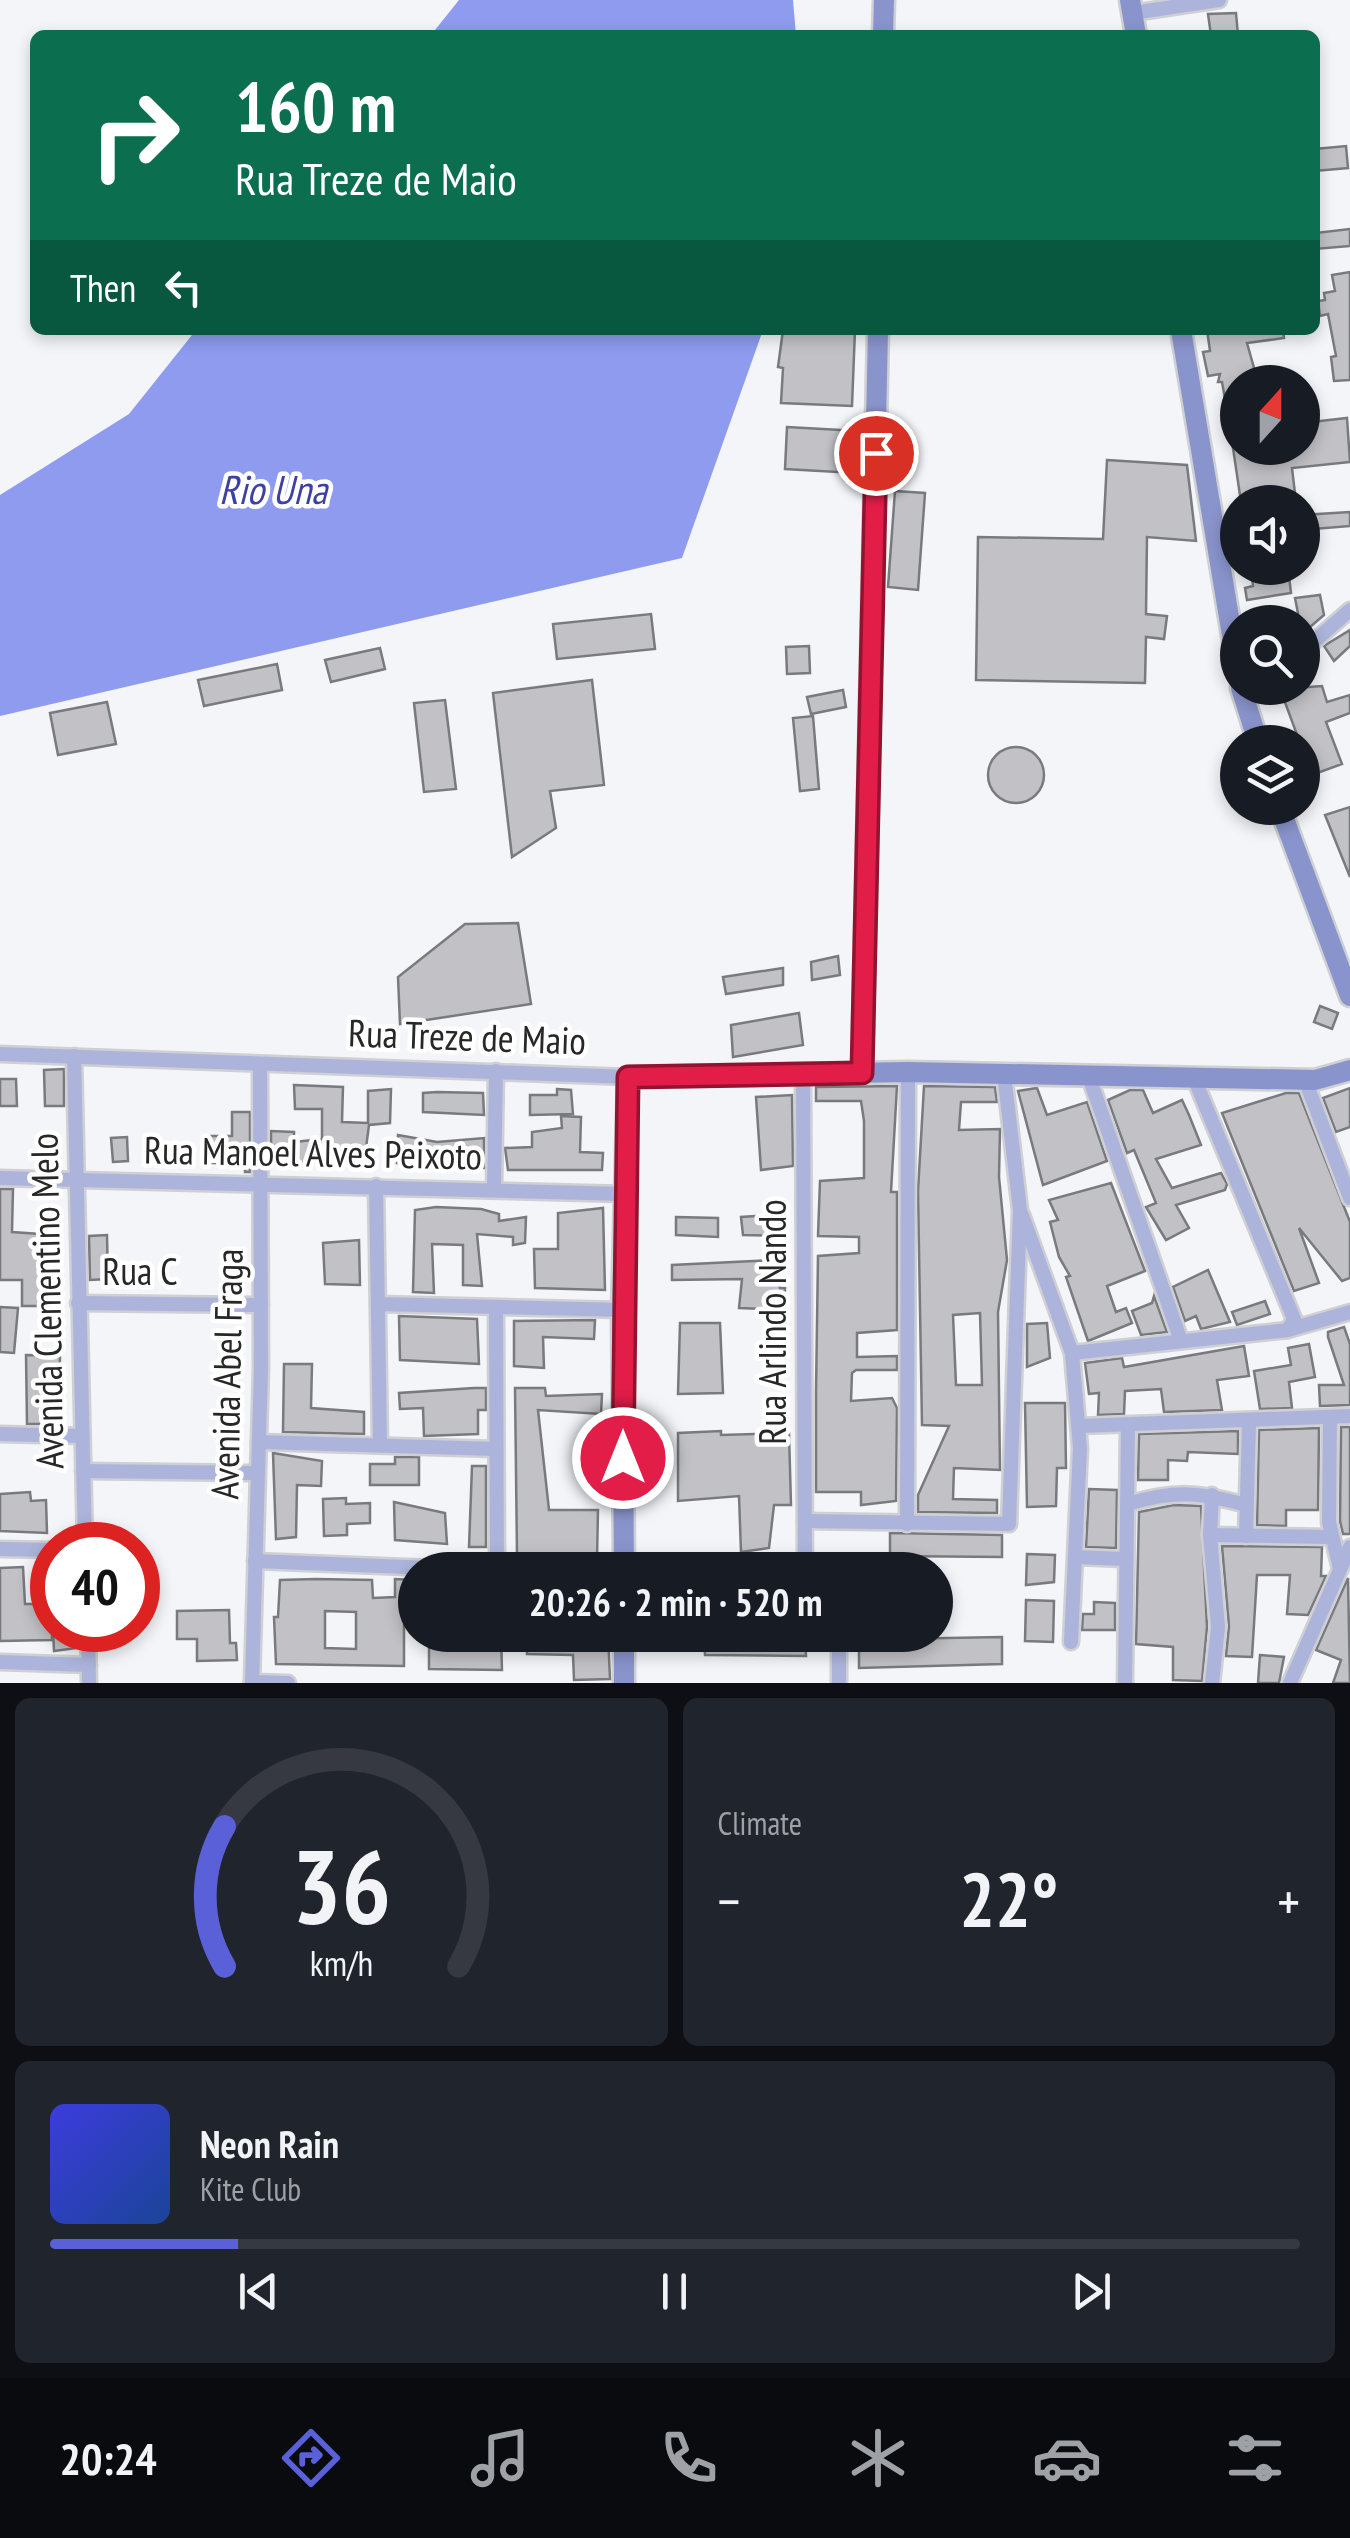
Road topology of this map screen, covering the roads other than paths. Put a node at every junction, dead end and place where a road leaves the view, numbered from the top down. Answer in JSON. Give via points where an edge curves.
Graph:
{"nodes":[{"id":1,"x":884,"y":0,"type":"edge"},
{"id":2,"x":1220,"y":0,"type":"edge"},
{"id":3,"x":1133,"y":16,"type":"edge"},
{"id":4,"x":883,"y":30,"type":"edge"},
{"id":5,"x":878,"y":335,"type":"edge"},
{"id":6,"x":1182,"y":335,"type":"edge"},
{"id":7,"x":1227,"y":605,"type":"edge"},
{"id":8,"x":1350,"y":610,"type":"edge"},
{"id":9,"x":1320,"y":636,"type":"edge"},
{"id":10,"x":1286,"y":825,"type":"edge"},
{"id":11,"x":1350,"y":996,"type":"edge"},
{"id":12,"x":0,"y":1054,"type":"edge"},
{"id":13,"x":74,"y":1056,"type":"junction"},
{"id":14,"x":260,"y":1066,"type":"junction"},
{"id":15,"x":496,"y":1070,"type":"junction"},
{"id":16,"x":1350,"y":1070,"type":"edge"},
{"id":17,"x":908,"y":1072,"type":"junction"},
{"id":18,"x":803,"y":1073,"type":"junction"},
{"id":19,"x":862,"y":1073,"type":"junction"},
{"id":20,"x":1004,"y":1074,"type":"junction"},
{"id":21,"x":1088,"y":1074,"type":"junction"},
{"id":22,"x":628,"y":1077,"type":"junction"},
{"id":23,"x":1194,"y":1078,"type":"junction"},
{"id":24,"x":1306,"y":1080,"type":"junction"},
{"id":25,"x":0,"y":1178,"type":"edge"},
{"id":26,"x":74,"y":1179,"type":"junction"},
{"id":27,"x":261,"y":1183,"type":"junction"},
{"id":28,"x":376,"y":1186,"type":"junction"},
{"id":29,"x":494,"y":1189,"type":"junction"},
{"id":30,"x":624,"y":1194,"type":"junction"},
{"id":31,"x":1350,"y":1198,"type":"edge"},
{"id":32,"x":1020,"y":1210,"type":"junction"},
{"id":33,"x":78,"y":1302,"type":"junction"},
{"id":34,"x":378,"y":1304,"type":"junction"},
{"id":35,"x":261,"y":1305,"type":"junction"},
{"id":36,"x":496,"y":1308,"type":"junction"},
{"id":37,"x":622,"y":1310,"type":"junction"},
{"id":38,"x":1350,"y":1312,"type":"edge"},
{"id":39,"x":1288,"y":1330,"type":"junction"},
{"id":40,"x":1181,"y":1341,"type":"junction"},
{"id":41,"x":1072,"y":1353,"type":"junction"},
{"id":42,"x":1350,"y":1416,"type":"edge"},
{"id":43,"x":1330,"y":1418,"type":"junction"},
{"id":44,"x":1249,"y":1422,"type":"junction"},
{"id":45,"x":1079,"y":1426,"type":"junction"},
{"id":46,"x":1128,"y":1426,"type":"junction"},
{"id":47,"x":0,"y":1434,"type":"edge"},
{"id":48,"x":82,"y":1436,"type":"junction"},
{"id":49,"x":259,"y":1442,"type":"junction"},
{"id":50,"x":380,"y":1444,"type":"junction"},
{"id":51,"x":496,"y":1449,"type":"junction"},
{"id":52,"x":83,"y":1471,"type":"junction"},
{"id":53,"x":256,"y":1473,"type":"junction"},
{"id":54,"x":1212,"y":1495,"type":"junction"},
{"id":55,"x":1128,"y":1504,"type":"junction"},
{"id":56,"x":1246,"y":1505,"type":"junction"},
{"id":57,"x":84,"y":1522,"type":"edge"},
{"id":58,"x":806,"y":1522,"type":"junction"},
{"id":59,"x":907,"y":1524,"type":"junction"},
{"id":60,"x":1210,"y":1535,"type":"junction"},
{"id":61,"x":1246,"y":1536,"type":"junction"},
{"id":62,"x":1331,"y":1538,"type":"junction"},
{"id":63,"x":1350,"y":1547,"type":"edge"},
{"id":64,"x":0,"y":1550,"type":"edge"},
{"id":65,"x":30,"y":1550,"type":"edge"},
{"id":66,"x":497,"y":1552,"type":"edge"},
{"id":67,"x":624,"y":1552,"type":"edge"},
{"id":68,"x":806,"y":1552,"type":"edge"},
{"id":69,"x":1076,"y":1557,"type":"junction"},
{"id":70,"x":1124,"y":1559,"type":"junction"},
{"id":71,"x":255,"y":1561,"type":"junction"},
{"id":72,"x":398,"y":1567,"type":"edge"},
{"id":73,"x":1340,"y":1569,"type":"junction"},
{"id":74,"x":1071,"y":1642,"type":"dead end"},
{"id":75,"x":89,"y":1652,"type":"edge"},
{"id":76,"x":624,"y":1652,"type":"edge"},
{"id":77,"x":839,"y":1652,"type":"edge"},
{"id":78,"x":0,"y":1662,"type":"edge"},
{"id":79,"x":89,"y":1664,"type":"junction"},
{"id":80,"x":252,"y":1682,"type":"edge"},
{"id":81,"x":89,"y":1683,"type":"edge"},
{"id":82,"x":288,"y":1683,"type":"edge"},
{"id":83,"x":624,"y":1683,"type":"edge"},
{"id":84,"x":839,"y":1683,"type":"edge"},
{"id":85,"x":1125,"y":1683,"type":"edge"},
{"id":86,"x":1212,"y":1683,"type":"edge"},
{"id":87,"x":1290,"y":1683,"type":"edge"}],
"edges":[{"from":1,"to":4,"type":"street"},
{"from":2,"to":3,"type":"street"},
{"from":5,"to":19,"type":"street"},
{"from":6,"to":7,"type":"street"},
{"from":8,"to":9,"type":"street"},
{"from":10,"to":11,"type":"street"},
{"from":12,"to":13,"type":"street","name":"Rua Treze de Maio"},
{"from":13,"to":14,"type":"street","name":"Rua Treze de Maio"},
{"from":13,"to":26,"type":"street","name":"Avenida Clementino Melo"},
{"from":14,"to":15,"type":"street","name":"Rua Treze de Maio"},
{"from":14,"to":27,"type":"street","name":"Avenida Abel Fraga"},
{"from":15,"to":22,"type":"street","name":"Rua Treze de Maio"},
{"from":15,"to":29,"type":"street"},
{"from":16,"to":24,"type":"street","name":"Rua Treze de Maio"},
{"from":17,"to":19,"type":"street","name":"Rua Treze de Maio"},
{"from":17,"to":20,"type":"street","name":"Rua Treze de Maio"},
{"from":17,"to":59,"type":"street"},
{"from":18,"to":19,"type":"street","name":"Rua Treze de Maio"},
{"from":18,"to":22,"type":"street","name":"Rua Treze de Maio"},
{"from":18,"to":58,"type":"street","name":"Rua Arlindo Nando"},
{"from":20,"to":21,"type":"street","name":"Rua Treze de Maio"},
{"from":20,"to":32,"type":"street"},
{"from":21,"to":23,"type":"street","name":"Rua Treze de Maio"},
{"from":21,"to":40,"type":"street"},
{"from":22,"to":30,"type":"street"},
{"from":23,"to":24,"type":"street","name":"Rua Treze de Maio"},
{"from":23,"to":39,"type":"street","via":[[1275,1267],[1294,1319]]},
{"from":24,"to":31,"type":"street"},
{"from":25,"to":26,"type":"street","name":"Rua Manoel Alves Peixoto"},
{"from":26,"to":27,"type":"street","name":"Rua Manoel Alves Peixoto"},
{"from":26,"to":33,"type":"street","name":"Avenida Clementino Melo"},
{"from":27,"to":28,"type":"street","name":"Rua Manoel Alves Peixoto"},
{"from":27,"to":35,"type":"street","name":"Avenida Abel Fraga"},
{"from":28,"to":29,"type":"street","name":"Rua Manoel Alves Peixoto"},
{"from":28,"to":34,"type":"street"},
{"from":29,"to":30,"type":"street","name":"Rua Manoel Alves Peixoto"},
{"from":30,"to":37,"type":"street"},
{"from":32,"to":41,"type":"street"},
{"from":32,"to":59,"type":"street","via":[[1010,1524]]},
{"from":33,"to":35,"type":"street","name":"Rua C"},
{"from":33,"to":48,"type":"street","name":"Avenida Clementino Melo"},
{"from":34,"to":36,"type":"street"},
{"from":34,"to":50,"type":"street"},
{"from":35,"to":49,"type":"street","name":"Avenida Abel Fraga"},
{"from":36,"to":37,"type":"street"},
{"from":36,"to":51,"type":"street"},
{"from":37,"to":67,"type":"street"},
{"from":38,"to":39,"type":"street"},
{"from":39,"to":40,"type":"street"},
{"from":40,"to":41,"type":"street"},
{"from":41,"to":45,"type":"street"},
{"from":42,"to":43,"type":"street"},
{"from":43,"to":44,"type":"street"},
{"from":43,"to":62,"type":"street"},
{"from":44,"to":46,"type":"street"},
{"from":44,"to":56,"type":"street"},
{"from":45,"to":46,"type":"street"},
{"from":45,"to":69,"type":"street"},
{"from":46,"to":55,"type":"street"},
{"from":47,"to":48,"type":"street"},
{"from":48,"to":52,"type":"street","name":"Avenida Clementino Melo"},
{"from":49,"to":50,"type":"street"},
{"from":49,"to":53,"type":"street","name":"Avenida Abel Fraga"},
{"from":50,"to":51,"type":"street"},
{"from":51,"to":66,"type":"street"},
{"from":52,"to":53,"type":"street"},
{"from":52,"to":57,"type":"street","name":"Avenida Clementino Melo"},
{"from":53,"to":71,"type":"street","name":"Avenida Abel Fraga"},
{"from":54,"to":55,"type":"street","via":[[1170,1492]]},
{"from":54,"to":56,"type":"street"},
{"from":54,"to":60,"type":"street"},
{"from":55,"to":70,"type":"street"},
{"from":56,"to":61,"type":"street"},
{"from":58,"to":59,"type":"street"},
{"from":58,"to":68,"type":"street","name":"Rua Arlindo Nando"},
{"from":60,"to":61,"type":"street"},
{"from":60,"to":86,"type":"street","via":[[1218,1627]]},
{"from":61,"to":62,"type":"street"},
{"from":62,"to":73,"type":"street"},
{"from":63,"to":73,"type":"street"},
{"from":64,"to":65,"type":"street"},
{"from":69,"to":70,"type":"street"},
{"from":69,"to":74,"type":"street"},
{"from":70,"to":85,"type":"street"},
{"from":71,"to":72,"type":"street"},
{"from":71,"to":80,"type":"street","name":"Avenida Abel Fraga"},
{"from":73,"to":87,"type":"street"},
{"from":75,"to":79,"type":"street"},
{"from":76,"to":83,"type":"street"},
{"from":77,"to":84,"type":"street"},
{"from":78,"to":79,"type":"street"},
{"from":79,"to":81,"type":"street"},
{"from":80,"to":82,"type":"street"}]}
